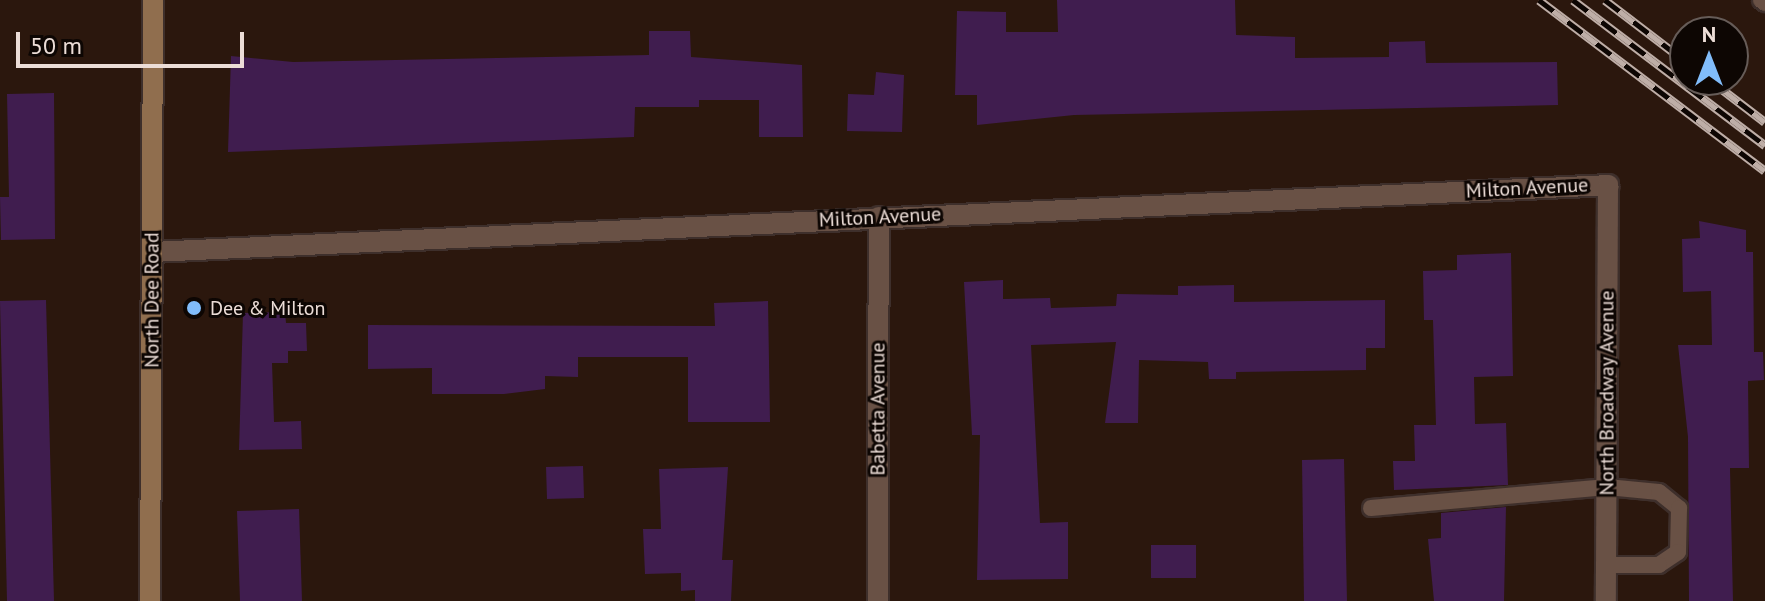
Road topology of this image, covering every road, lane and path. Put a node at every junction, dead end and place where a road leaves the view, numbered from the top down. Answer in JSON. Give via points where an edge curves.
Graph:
{"nodes":[{"id":1,"x":153,"y":0,"type":"edge"},
{"id":2,"x":1608,"y":185,"type":"joint"},
{"id":3,"x":879,"y":217,"type":"junction"},
{"id":4,"x":152,"y":252,"type":"junction"},
{"id":5,"x":1607,"y":487,"type":"junction"},
{"id":6,"x":1371,"y":508,"type":"dead end"},
{"id":7,"x":1606,"y":565,"type":"junction"},
{"id":8,"x":150,"y":601,"type":"edge"},
{"id":9,"x":878,"y":601,"type":"edge"},
{"id":10,"x":1606,"y":601,"type":"edge"}],
"edges":[{"from":1,"to":4,"type":"main road","name":"North Dee Road"},
{"from":2,"to":3,"type":"street","name":"Milton Avenue"},
{"from":2,"to":5,"type":"street","name":"North Broadway Avenue"},
{"from":3,"to":4,"type":"street","name":"Milton Avenue"},
{"from":3,"to":9,"type":"street","name":"Babetta Avenue"},
{"from":4,"to":8,"type":"main road","name":"North Dee Road"},
{"from":5,"to":6,"type":"lane"},
{"from":5,"to":7,"type":"street","name":"North Broadway Avenue"},
{"from":5,"to":7,"type":"lane","via":[[1659,492],[1679,508],[1682,533],[1678,552],[1659,565]]},
{"from":7,"to":10,"type":"street","name":"North Broadway Avenue"}]}
